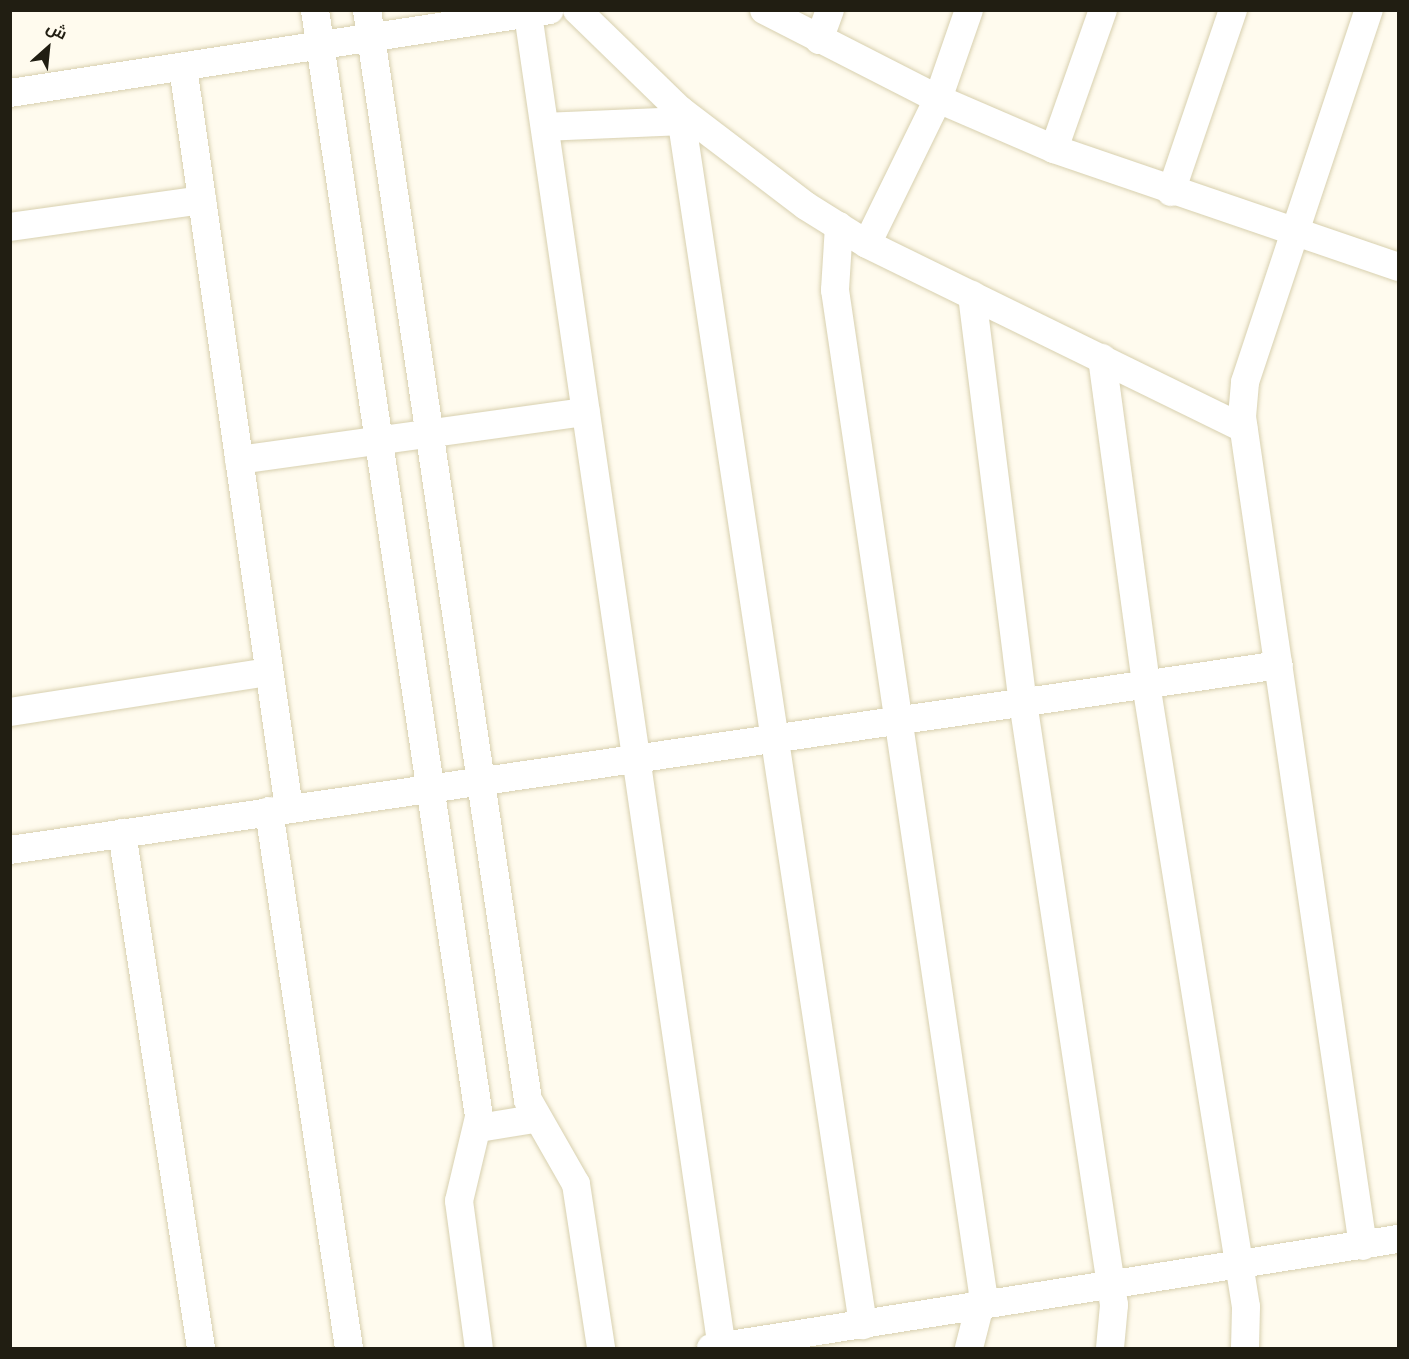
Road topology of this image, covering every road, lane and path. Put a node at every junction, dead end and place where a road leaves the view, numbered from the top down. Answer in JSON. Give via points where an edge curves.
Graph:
{"nodes":[{"id":1,"x":315,"y":10,"type":"edge"},
{"id":2,"x":577,"y":10,"type":"edge"},
{"id":3,"x":764,"y":10,"type":"edge"},
{"id":4,"x":830,"y":10,"type":"edge"},
{"id":5,"x":969,"y":10,"type":"edge"},
{"id":6,"x":1102,"y":10,"type":"edge"},
{"id":7,"x":1233,"y":10,"type":"edge"},
{"id":8,"x":1369,"y":10,"type":"edge"},
{"id":9,"x":539,"y":12,"type":"edge"},
{"id":10,"x":369,"y":24,"type":"edge"},
{"id":11,"x":819,"y":40,"type":"junction"},
{"id":12,"x":320,"y":46,"type":"junction"},
{"id":13,"x":183,"y":67,"type":"junction"},
{"id":14,"x":10,"y":93,"type":"edge"},
{"id":15,"x":938,"y":99,"type":"junction"},
{"id":16,"x":681,"y":116,"type":"junction"},
{"id":17,"x":544,"y":127,"type":"junction"},
{"id":18,"x":1054,"y":149,"type":"junction"},
{"id":19,"x":1171,"y":192,"type":"junction"},
{"id":20,"x":202,"y":200,"type":"junction"},
{"id":21,"x":839,"y":226,"type":"junction"},
{"id":22,"x":10,"y":227,"type":"edge"},
{"id":23,"x":1296,"y":230,"type":"junction"},
{"id":24,"x":867,"y":244,"type":"junction"},
{"id":25,"x":1398,"y":267,"type":"edge"},
{"id":26,"x":972,"y":295,"type":"junction"},
{"id":27,"x":1102,"y":358,"type":"junction"},
{"id":28,"x":586,"y":412,"type":"junction"},
{"id":29,"x":1243,"y":428,"type":"junction"},
{"id":30,"x":430,"y":434,"type":"junction"},
{"id":31,"x":378,"y":441,"type":"junction"},
{"id":32,"x":239,"y":460,"type":"junction"},
{"id":33,"x":1279,"y":665,"type":"junction"},
{"id":34,"x":269,"y":672,"type":"junction"},
{"id":35,"x":1146,"y":684,"type":"junction"},
{"id":36,"x":1023,"y":702,"type":"junction"},
{"id":37,"x":10,"y":712,"type":"edge"},
{"id":38,"x":900,"y":720,"type":"junction"},
{"id":39,"x":775,"y":738,"type":"junction"},
{"id":40,"x":636,"y":758,"type":"junction"},
{"id":41,"x":482,"y":781,"type":"junction"},
{"id":42,"x":429,"y":788,"type":"junction"},
{"id":43,"x":279,"y":810,"type":"junction"},
{"id":44,"x":122,"y":833,"type":"junction"},
{"id":45,"x":10,"y":850,"type":"edge"},
{"id":46,"x":534,"y":1119,"type":"junction"},
{"id":47,"x":479,"y":1128,"type":"junction"},
{"id":48,"x":1398,"y":1239,"type":"edge"},
{"id":49,"x":1363,"y":1246,"type":"junction"},
{"id":50,"x":1236,"y":1266,"type":"junction"},
{"id":51,"x":1111,"y":1286,"type":"junction"},
{"id":52,"x":983,"y":1306,"type":"junction"},
{"id":53,"x":863,"y":1325,"type":"junction"},
{"id":54,"x":201,"y":1348,"type":"edge"},
{"id":55,"x":349,"y":1348,"type":"edge"},
{"id":56,"x":479,"y":1348,"type":"edge"},
{"id":57,"x":601,"y":1348,"type":"edge"},
{"id":58,"x":718,"y":1348,"type":"edge"},
{"id":59,"x":969,"y":1348,"type":"edge"},
{"id":60,"x":1110,"y":1348,"type":"edge"},
{"id":61,"x":1245,"y":1348,"type":"edge"}],
"edges":[{"from":1,"to":12,"type":"street"},
{"from":2,"to":16,"type":"street"},
{"from":3,"to":11,"type":"street"},
{"from":4,"to":11,"type":"street"},
{"from":5,"to":15,"type":"street"},
{"from":6,"to":18,"type":"street"},
{"from":7,"to":19,"type":"street"},
{"from":8,"to":23,"type":"street"},
{"from":9,"to":10,"type":"street"},
{"from":9,"to":17,"type":"street"},
{"from":10,"to":12,"type":"street"},
{"from":10,"to":30,"type":"street"},
{"from":11,"to":15,"type":"street"},
{"from":12,"to":13,"type":"street"},
{"from":12,"to":31,"type":"street"},
{"from":13,"to":14,"type":"street"},
{"from":13,"to":20,"type":"street"},
{"from":15,"to":18,"type":"street"},
{"from":15,"to":24,"type":"street"},
{"from":16,"to":17,"type":"street"},
{"from":16,"to":21,"type":"street"},
{"from":16,"to":39,"type":"street"},
{"from":17,"to":28,"type":"street"},
{"from":18,"to":19,"type":"street"},
{"from":19,"to":23,"type":"street"},
{"from":20,"to":22,"type":"street"},
{"from":20,"to":32,"type":"street"},
{"from":21,"to":24,"type":"street"},
{"from":21,"to":38,"type":"street","via":[[835,290]]},
{"from":23,"to":25,"type":"street"},
{"from":23,"to":29,"type":"street","via":[[1245,382]]},
{"from":24,"to":26,"type":"street"},
{"from":26,"to":27,"type":"street"},
{"from":26,"to":36,"type":"street"},
{"from":27,"to":29,"type":"street"},
{"from":27,"to":35,"type":"street"},
{"from":28,"to":30,"type":"street"},
{"from":28,"to":40,"type":"street"},
{"from":29,"to":33,"type":"street"},
{"from":30,"to":31,"type":"street"},
{"from":30,"to":41,"type":"street"},
{"from":31,"to":32,"type":"street"},
{"from":31,"to":42,"type":"street"},
{"from":32,"to":34,"type":"street"},
{"from":33,"to":35,"type":"street"},
{"from":33,"to":49,"type":"street"},
{"from":34,"to":37,"type":"street"},
{"from":34,"to":43,"type":"street"},
{"from":35,"to":36,"type":"street"},
{"from":35,"to":50,"type":"street"},
{"from":36,"to":38,"type":"street"},
{"from":36,"to":51,"type":"street"},
{"from":38,"to":39,"type":"street"},
{"from":38,"to":52,"type":"street"},
{"from":39,"to":40,"type":"street"},
{"from":39,"to":53,"type":"street"},
{"from":40,"to":41,"type":"street"},
{"from":40,"to":58,"type":"street"},
{"from":41,"to":42,"type":"street"},
{"from":41,"to":46,"type":"street"},
{"from":42,"to":43,"type":"street"},
{"from":42,"to":47,"type":"street"},
{"from":43,"to":44,"type":"street"},
{"from":43,"to":55,"type":"street"},
{"from":44,"to":45,"type":"street"},
{"from":44,"to":54,"type":"street"},
{"from":46,"to":47,"type":"street"},
{"from":46,"to":57,"type":"street","via":[[576,1184]]},
{"from":47,"to":56,"type":"street","via":[[459,1201]]},
{"from":48,"to":49,"type":"street"},
{"from":49,"to":50,"type":"street"},
{"from":50,"to":51,"type":"street"},
{"from":50,"to":61,"type":"street","via":[[1246,1307]]},
{"from":51,"to":52,"type":"street"},
{"from":51,"to":60,"type":"street","via":[[1115,1318]]},
{"from":52,"to":53,"type":"street"},
{"from":52,"to":59,"type":"street"},
{"from":53,"to":58,"type":"street"}]}
